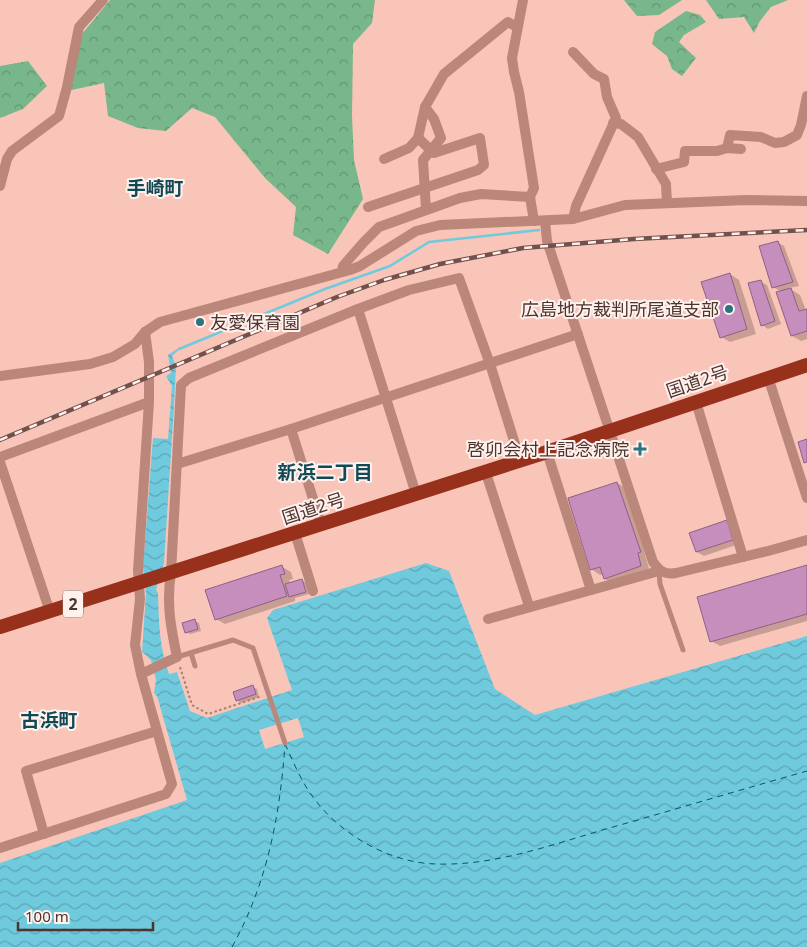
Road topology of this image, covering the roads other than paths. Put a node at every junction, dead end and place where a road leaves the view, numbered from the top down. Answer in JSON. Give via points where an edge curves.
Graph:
{"nodes":[{"id":1,"x":103,"y":0,"type":"edge"},
{"id":2,"x":523,"y":0,"type":"edge"},
{"id":3,"x":517,"y":27,"type":"junction"},
{"id":4,"x":573,"y":52,"type":"dead end"},
{"id":5,"x":807,"y":96,"type":"edge"},
{"id":6,"x":425,"y":107,"type":"junction"},
{"id":7,"x":613,"y":123,"type":"junction"},
{"id":8,"x":418,"y":138,"type":"junction"},
{"id":9,"x":727,"y":148,"type":"junction"},
{"id":10,"x":741,"y":149,"type":"dead end"},
{"id":11,"x":430,"y":151,"type":"junction"},
{"id":12,"x":384,"y":159,"type":"dead end"},
{"id":13,"x":656,"y":169,"type":"junction"},
{"id":14,"x":0,"y":186,"type":"edge"},
{"id":15,"x":425,"y":188,"type":"junction"},
{"id":16,"x":530,"y":197,"type":"junction"},
{"id":17,"x":807,"y":201,"type":"edge"},
{"id":18,"x":667,"y":203,"type":"junction"},
{"id":19,"x":368,"y":207,"type":"dead end"},
{"id":20,"x":426,"y":210,"type":"junction"},
{"id":21,"x":573,"y":219,"type":"junction"},
{"id":22,"x":534,"y":221,"type":"junction"},
{"id":23,"x":545,"y":221,"type":"junction"},
{"id":24,"x":342,"y":272,"type":"junction"},
{"id":25,"x":358,"y":308,"type":"junction"},
{"id":26,"x":145,"y":332,"type":"junction"},
{"id":27,"x":578,"y":334,"type":"junction"},
{"id":28,"x":490,"y":364,"type":"junction"},
{"id":29,"x":807,"y":365,"type":"edge"},
{"id":30,"x":0,"y":376,"type":"edge"},
{"id":31,"x":768,"y":377,"type":"junction"},
{"id":32,"x":385,"y":398,"type":"junction"},
{"id":33,"x":149,"y":402,"type":"junction"},
{"id":34,"x":696,"y":402,"type":"junction"},
{"id":35,"x":291,"y":429,"type":"junction"},
{"id":36,"x":609,"y":431,"type":"junction"},
{"id":37,"x":547,"y":452,"type":"junction"},
{"id":38,"x":0,"y":457,"type":"edge"},
{"id":39,"x":520,"y":460,"type":"junction"},
{"id":40,"x":0,"y":462,"type":"edge"},
{"id":41,"x":177,"y":464,"type":"junction"},
{"id":42,"x":485,"y":470,"type":"junction"},
{"id":43,"x":416,"y":494,"type":"junction"},
{"id":44,"x":807,"y":498,"type":"edge"},
{"id":45,"x":321,"y":524,"type":"junction"},
{"id":46,"x":296,"y":533,"type":"junction"},
{"id":47,"x":807,"y":540,"type":"edge"},
{"id":48,"x":743,"y":558,"type":"junction"},
{"id":49,"x":659,"y":571,"type":"junction"},
{"id":50,"x":166,"y":575,"type":"junction"},
{"id":51,"x":143,"y":582,"type":"junction"},
{"id":52,"x":591,"y":590,"type":"junction"},
{"id":53,"x":313,"y":591,"type":"dead end"},
{"id":54,"x":530,"y":606,"type":"junction"},
{"id":55,"x":50,"y":612,"type":"junction"},
{"id":56,"x":488,"y":619,"type":"dead end"},
{"id":57,"x":0,"y":627,"type":"edge"},
{"id":58,"x":683,"y":650,"type":"dead end"},
{"id":59,"x":191,"y":653,"type":"junction"},
{"id":60,"x":174,"y":659,"type":"junction"},
{"id":61,"x":195,"y":666,"type":"dead end"},
{"id":62,"x":141,"y":674,"type":"junction"},
{"id":63,"x":157,"y":731,"type":"junction"},
{"id":64,"x":285,"y":743,"type":"dead end"},
{"id":65,"x":44,"y":834,"type":"junction"},
{"id":66,"x":0,"y":848,"type":"edge"}],
"edges":[{"from":1,"to":14,"type":"street","via":[[79,27],[59,116],[12,152]]},
{"from":2,"to":3,"type":"street"},
{"from":3,"to":6,"type":"street","via":[[508,22],[444,74]]},
{"from":3,"to":16,"type":"street","via":[[512,58],[534,188]]},
{"from":4,"to":7,"type":"street","via":[[594,74],[604,79],[616,118]]},
{"from":5,"to":9,"type":"street","via":[[796,135],[775,143],[730,135]]},
{"from":6,"to":8,"type":"street"},
{"from":6,"to":11,"type":"street","via":[[441,138]]},
{"from":7,"to":13,"type":"street","via":[[621,124],[638,138]]},
{"from":7,"to":21,"type":"street"},
{"from":8,"to":11,"type":"street"},
{"from":8,"to":12,"type":"street","via":[[408,148]]},
{"from":9,"to":10,"type":"street"},
{"from":9,"to":13,"type":"street","via":[[685,151],[684,162]]},
{"from":11,"to":15,"type":"street","via":[[423,160]]},
{"from":11,"to":15,"type":"street","via":[[434,153],[480,138],[484,164],[478,170]]},
{"from":13,"to":18,"type":"street","via":[[666,184]]},
{"from":15,"to":19,"type":"street"},
{"from":15,"to":20,"type":"street"},
{"from":16,"to":20,"type":"street","via":[[482,194]]},
{"from":16,"to":22,"type":"street"},
{"from":17,"to":18,"type":"street"},
{"from":18,"to":21,"type":"street","via":[[625,205]]},
{"from":20,"to":24,"type":"street","via":[[380,227],[343,266]]},
{"from":21,"to":23,"type":"street"},
{"from":22,"to":23,"type":"street"},
{"from":22,"to":24,"type":"street","via":[[425,228],[360,266]]},
{"from":23,"to":27,"type":"street","via":[[547,241]]},
{"from":24,"to":26,"type":"street","via":[[160,322]]},
{"from":25,"to":28,"type":"street","via":[[409,290],[459,278]]},
{"from":25,"to":32,"type":"street"},
{"from":25,"to":41,"type":"street","via":[[181,385]]},
{"from":26,"to":30,"type":"street","via":[[135,344],[113,357],[90,364]]},
{"from":26,"to":33,"type":"street"},
{"from":27,"to":28,"type":"street"},
{"from":27,"to":36,"type":"street"},
{"from":28,"to":32,"type":"street"},
{"from":28,"to":39,"type":"street"},
{"from":29,"to":31,"type":"highway","name":"国道2号","number":"2"},
{"from":31,"to":34,"type":"highway","name":"国道2号","number":"2"},
{"from":31,"to":44,"type":"street"},
{"from":32,"to":35,"type":"street"},
{"from":32,"to":43,"type":"street"},
{"from":33,"to":38,"type":"street"},
{"from":33,"to":51,"type":"street","via":[[138,571]]},
{"from":34,"to":36,"type":"highway","name":"国道2号","number":"2"},
{"from":34,"to":48,"type":"street"},
{"from":35,"to":41,"type":"street"},
{"from":35,"to":45,"type":"street"},
{"from":36,"to":37,"type":"highway","name":"国道2号","number":"2"},
{"from":36,"to":49,"type":"street","via":[[653,562]]},
{"from":37,"to":39,"type":"highway","name":"国道2号","number":"2"},
{"from":37,"to":52,"type":"street"},
{"from":39,"to":42,"type":"highway","name":"国道2号","number":"2"},
{"from":40,"to":55,"type":"street"},
{"from":41,"to":50,"type":"street"},
{"from":42,"to":43,"type":"highway","name":"国道2号","number":"2"},
{"from":42,"to":54,"type":"street"},
{"from":43,"to":45,"type":"highway","name":"国道2号","number":"2"},
{"from":45,"to":46,"type":"highway","name":"国道2号","number":"2"},
{"from":46,"to":50,"type":"highway","name":"国道2号","number":"2"},
{"from":46,"to":53,"type":"street"},
{"from":47,"to":48,"type":"street"},
{"from":48,"to":49,"type":"street","via":[[676,573]]},
{"from":49,"to":52,"type":"street"},
{"from":49,"to":58,"type":"lane","via":[[660,584]]},
{"from":50,"to":51,"type":"highway","name":"国道2号","number":"2"},
{"from":50,"to":60,"type":"street"},
{"from":51,"to":55,"type":"highway","name":"国道2号","number":"2"},
{"from":51,"to":62,"type":"street","via":[[135,645]]},
{"from":52,"to":54,"type":"street"},
{"from":54,"to":56,"type":"street"},
{"from":55,"to":57,"type":"highway","name":"国道2号","number":"2"},
{"from":59,"to":60,"type":"lane"},
{"from":59,"to":61,"type":"lane"},
{"from":59,"to":64,"type":"lane","via":[[233,640],[253,648]]},
{"from":60,"to":62,"type":"street"},
{"from":62,"to":63,"type":"street"},
{"from":63,"to":65,"type":"street","via":[[172,784],[166,794]]},
{"from":63,"to":65,"type":"street","via":[[26,771]]},
{"from":65,"to":66,"type":"street"}]}
